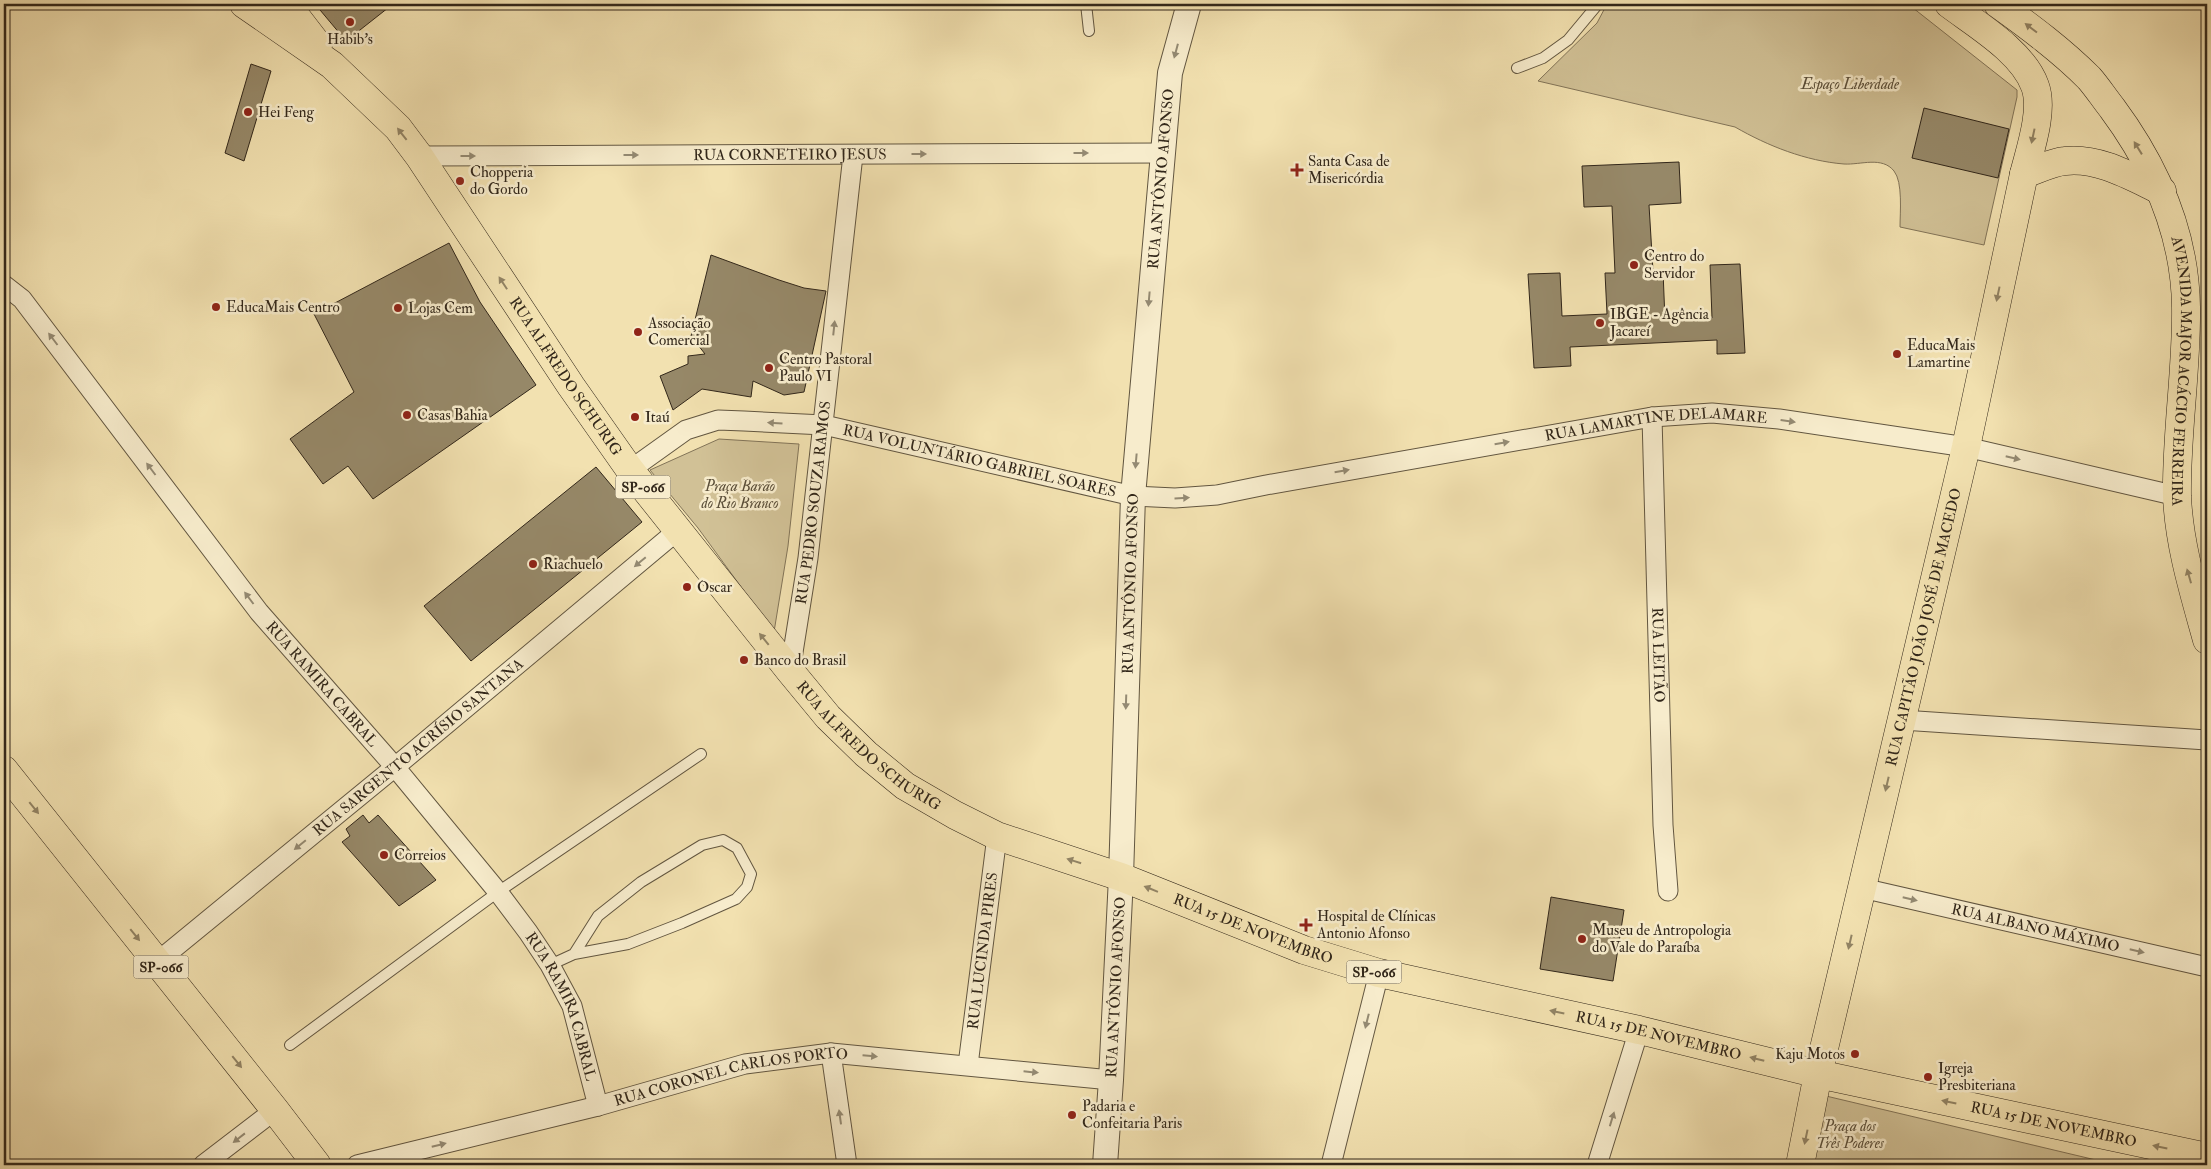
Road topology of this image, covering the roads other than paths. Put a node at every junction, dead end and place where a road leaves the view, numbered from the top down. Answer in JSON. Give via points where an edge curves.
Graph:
{"nodes":[{"id":1,"x":244,"y":4,"type":"edge"},
{"id":2,"x":289,"y":4,"type":"edge"},
{"id":3,"x":1086,"y":4,"type":"edge"},
{"id":4,"x":1189,"y":4,"type":"edge"},
{"id":5,"x":1598,"y":4,"type":"edge"},
{"id":6,"x":1949,"y":4,"type":"edge"},
{"id":7,"x":1998,"y":4,"type":"edge"},
{"id":8,"x":1089,"y":31,"type":"dead end"},
{"id":9,"x":332,"y":65,"type":"junction"},
{"id":10,"x":1517,"y":68,"type":"dead end"},
{"id":11,"x":1162,"y":153,"type":"junction"},
{"id":12,"x":852,"y":155,"type":"junction"},
{"id":13,"x":419,"y":156,"type":"junction"},
{"id":14,"x":2024,"y":174,"type":"junction"},
{"id":15,"x":2162,"y":191,"type":"junction"},
{"id":16,"x":4,"y":285,"type":"edge"},
{"id":17,"x":1652,"y":417,"type":"junction"},
{"id":18,"x":824,"y":425,"type":"junction"},
{"id":19,"x":1966,"y":447,"type":"junction"},
{"id":20,"x":630,"y":470,"type":"junction"},
{"id":21,"x":1133,"y":496,"type":"junction"},
{"id":22,"x":2177,"y":496,"type":"junction"},
{"id":23,"x":677,"y":531,"type":"junction"},
{"id":24,"x":2207,"y":640,"type":"edge"},
{"id":25,"x":790,"y":672,"type":"junction"},
{"id":26,"x":1902,"y":720,"type":"junction"},
{"id":27,"x":2207,"y":740,"type":"edge"},
{"id":28,"x":701,"y":754,"type":"dead end"},
{"id":29,"x":395,"y":768,"type":"junction"},
{"id":30,"x":4,"y":770,"type":"edge"},
{"id":31,"x":997,"y":836,"type":"junction"},
{"id":32,"x":1121,"y":877,"type":"junction"},
{"id":33,"x":1862,"y":888,"type":"junction"},
{"id":34,"x":1668,"y":891,"type":"dead end"},
{"id":35,"x":498,"y":892,"type":"junction"},
{"id":36,"x":574,"y":954,"type":"junction"},
{"id":37,"x":156,"y":962,"type":"junction"},
{"id":38,"x":550,"y":965,"type":"junction"},
{"id":39,"x":2207,"y":967,"type":"edge"},
{"id":40,"x":1380,"y":973,"type":"junction"},
{"id":41,"x":1639,"y":1030,"type":"junction"},
{"id":42,"x":290,"y":1045,"type":"dead end"},
{"id":43,"x":831,"y":1052,"type":"junction"},
{"id":44,"x":968,"y":1065,"type":"junction"},
{"id":45,"x":1818,"y":1074,"type":"junction"},
{"id":46,"x":1111,"y":1080,"type":"junction"},
{"id":47,"x":598,"y":1106,"type":"junction"},
{"id":48,"x":275,"y":1110,"type":"junction"},
{"id":49,"x":2207,"y":1157,"type":"edge"},
{"id":50,"x":203,"y":1165,"type":"edge"},
{"id":51,"x":316,"y":1165,"type":"edge"},
{"id":52,"x":357,"y":1165,"type":"edge"},
{"id":53,"x":847,"y":1165,"type":"edge"},
{"id":54,"x":1106,"y":1165,"type":"edge"},
{"id":55,"x":1331,"y":1165,"type":"edge"},
{"id":56,"x":1597,"y":1165,"type":"edge"},
{"id":57,"x":1800,"y":1165,"type":"edge"}],
"edges":[{"from":1,"to":9,"type":"main road","name":"RUA ALFREDO SCHURIG","number":"SP-066"},
{"from":2,"to":9,"type":"main road"},
{"from":3,"to":8,"type":"lane"},
{"from":4,"to":11,"type":"street","name":"RUA ANTÔNIO AFONSO","one_way":true,"via":[[1170,73]]},
{"from":5,"to":10,"type":"lane","via":[[1568,40],[1543,58]]},
{"from":6,"to":14,"type":"main road","name":"RUA CAPITÃO JOÃO JOSÉ DE MACEDO","one_way":true,"via":[[2006,47],[2036,87],[2035,132]]},
{"from":15,"to":7,"type":"main road","name":"AVENIDA MAJOR ACÁCIO FERREIRA","one_way":true,"via":[[2128,133],[2090,80],[2056,48]]},
{"from":13,"to":9,"type":"main road","name":"RUA ALFREDO SCHURIG","number":"SP-066","one_way":true,"via":[[398,128]]},
{"from":12,"to":11,"type":"street","name":"RUA CORNETEIRO JESUS","one_way":true},
{"from":11,"to":21,"type":"street","name":"RUA ANTÔNIO AFONSO","one_way":true},
{"from":13,"to":12,"type":"street","name":"RUA CORNETEIRO JESUS","one_way":true},
{"from":18,"to":12,"type":"street","name":"RUA PEDRO SOUZA RAMOS","one_way":true},
{"from":20,"to":13,"type":"main road","name":"RUA ALFREDO SCHURIG","number":"SP-066","one_way":true},
{"from":14,"to":15,"type":"main road","via":[[2064,161],[2085,161],[2121,172]]},
{"from":14,"to":19,"type":"main road","name":"RUA CAPITÃO JOÃO JOSÉ DE MACEDO","one_way":true},
{"from":15,"to":22,"type":"main road","name":"AVENIDA MAJOR ACÁCIO FERREIRA","via":[[2180,249],[2186,306]]},
{"from":29,"to":16,"type":"street","name":"RUA RAMIRA CABRAL","one_way":true,"via":[[259,612],[22,299]]},
{"from":17,"to":19,"type":"street","name":"RUA LAMARTINE DELAMARE","one_way":true,"via":[[1712,413]]},
{"from":21,"to":17,"type":"street","name":"RUA LAMARTINE DELAMARE","one_way":true,"via":[[1217,496],[1266,484]]},
{"from":17,"to":34,"type":"street","name":"RUA LEITÃO"},
{"from":18,"to":20,"type":"street","one_way":true,"via":[[718,420],[686,430]]},
{"from":18,"to":21,"type":"street","name":"RUA VOLUNTÁRIO GABRIEL SOARES"},
{"from":18,"to":25,"type":"street","name":"RUA PEDRO SOUZA RAMOS"},
{"from":19,"to":22,"type":"street","name":"RUA LAMARTINE DELAMARE","one_way":true},
{"from":19,"to":26,"type":"main road","name":"RUA CAPITÃO JOÃO JOSÉ DE MACEDO"},
{"from":20,"to":23,"type":"main road","name":"RUA ALFREDO SCHURIG","number":"SP-066"},
{"from":21,"to":32,"type":"street","name":"RUA ANTÔNIO AFONSO","one_way":true},
{"from":24,"to":22,"type":"main road","name":"AVENIDA MAJOR ACÁCIO FERREIRA","one_way":true,"via":[[2186,562]]},
{"from":25,"to":23,"type":"main road","name":"RUA ALFREDO SCHURIG","number":"SP-066","one_way":true},
{"from":23,"to":29,"type":"street","name":"RUA SARGENTO ACRÍSIO SANTANA","one_way":true},
{"from":25,"to":31,"type":"main road","name":"RUA ALFREDO SCHURIG","number":"SP-066","via":[[834,723],[905,786]]},
{"from":26,"to":27,"type":"street"},
{"from":26,"to":33,"type":"main road","name":"RUA CAPITÃO JOÃO JOSÉ DE MACEDO","one_way":true},
{"from":28,"to":35,"type":"lane"},
{"from":29,"to":35,"type":"street","name":"RUA RAMIRA CABRAL"},
{"from":29,"to":37,"type":"street","name":"RUA SARGENTO ACRÍSIO SANTANA","one_way":true},
{"from":30,"to":37,"type":"main road","number":"SP-066","one_way":true},
{"from":32,"to":31,"type":"main road","name":"RUA ALFREDO SCHURIG","number":"SP-066","one_way":true},
{"from":31,"to":44,"type":"street","name":"RUA LUCINDA PIRES"},
{"from":40,"to":32,"type":"main road","name":"RUA 15 DE NOVEMBRO","number":"SP-066","one_way":true,"via":[[1304,950]]},
{"from":32,"to":46,"type":"street","name":"RUA ANTÔNIO AFONSO"},
{"from":33,"to":39,"type":"street","name":"RUA ALBANO MÁXIMO","one_way":true},
{"from":33,"to":45,"type":"main road","name":"RUA CAPITÃO JOÃO JOSÉ DE MACEDO","one_way":true},
{"from":35,"to":38,"type":"street","name":"RUA RAMIRA CABRAL"},
{"from":35,"to":42,"type":"lane"},
{"from":36,"to":36,"type":"lane","via":[[628,944],[736,899],[747,887],[751,874],[737,848],[723,840],[702,844],[641,882],[598,916]]},
{"from":36,"to":38,"type":"lane"},
{"from":37,"to":48,"type":"main road","number":"SP-066","one_way":true},
{"from":38,"to":47,"type":"street","name":"RUA RAMIRA CABRAL","via":[[572,1006]]},
{"from":41,"to":40,"type":"main road","name":"RUA 15 DE NOVEMBRO","number":"SP-066","one_way":true},
{"from":40,"to":55,"type":"street","one_way":true},
{"from":45,"to":41,"type":"main road","name":"RUA 15 DE NOVEMBRO","number":"SP-066","one_way":true},
{"from":56,"to":41,"type":"street","one_way":true},
{"from":43,"to":44,"type":"street","name":"RUA CORONEL CARLOS PORTO","one_way":true},
{"from":43,"to":47,"type":"street","name":"RUA CORONEL CARLOS PORTO","via":[[745,1064]]},
{"from":53,"to":43,"type":"street","one_way":true},
{"from":44,"to":46,"type":"street","name":"RUA CORONEL CARLOS PORTO","one_way":true},
{"from":49,"to":45,"type":"main road","name":"RUA 15 DE NOVEMBRO","number":"SP-066","one_way":true},
{"from":45,"to":57,"type":"main road","name":"RUA CAPITÃO JOÃO JOSÉ DE MACEDO","one_way":true},
{"from":46,"to":54,"type":"street","name":"RUA ANTÔNIO AFONSO"},
{"from":52,"to":47,"type":"street","name":"RUA CORONEL CARLOS PORTO","one_way":true},
{"from":48,"to":50,"type":"street","one_way":true},
{"from":48,"to":51,"type":"main road","number":"SP-066"}]}
